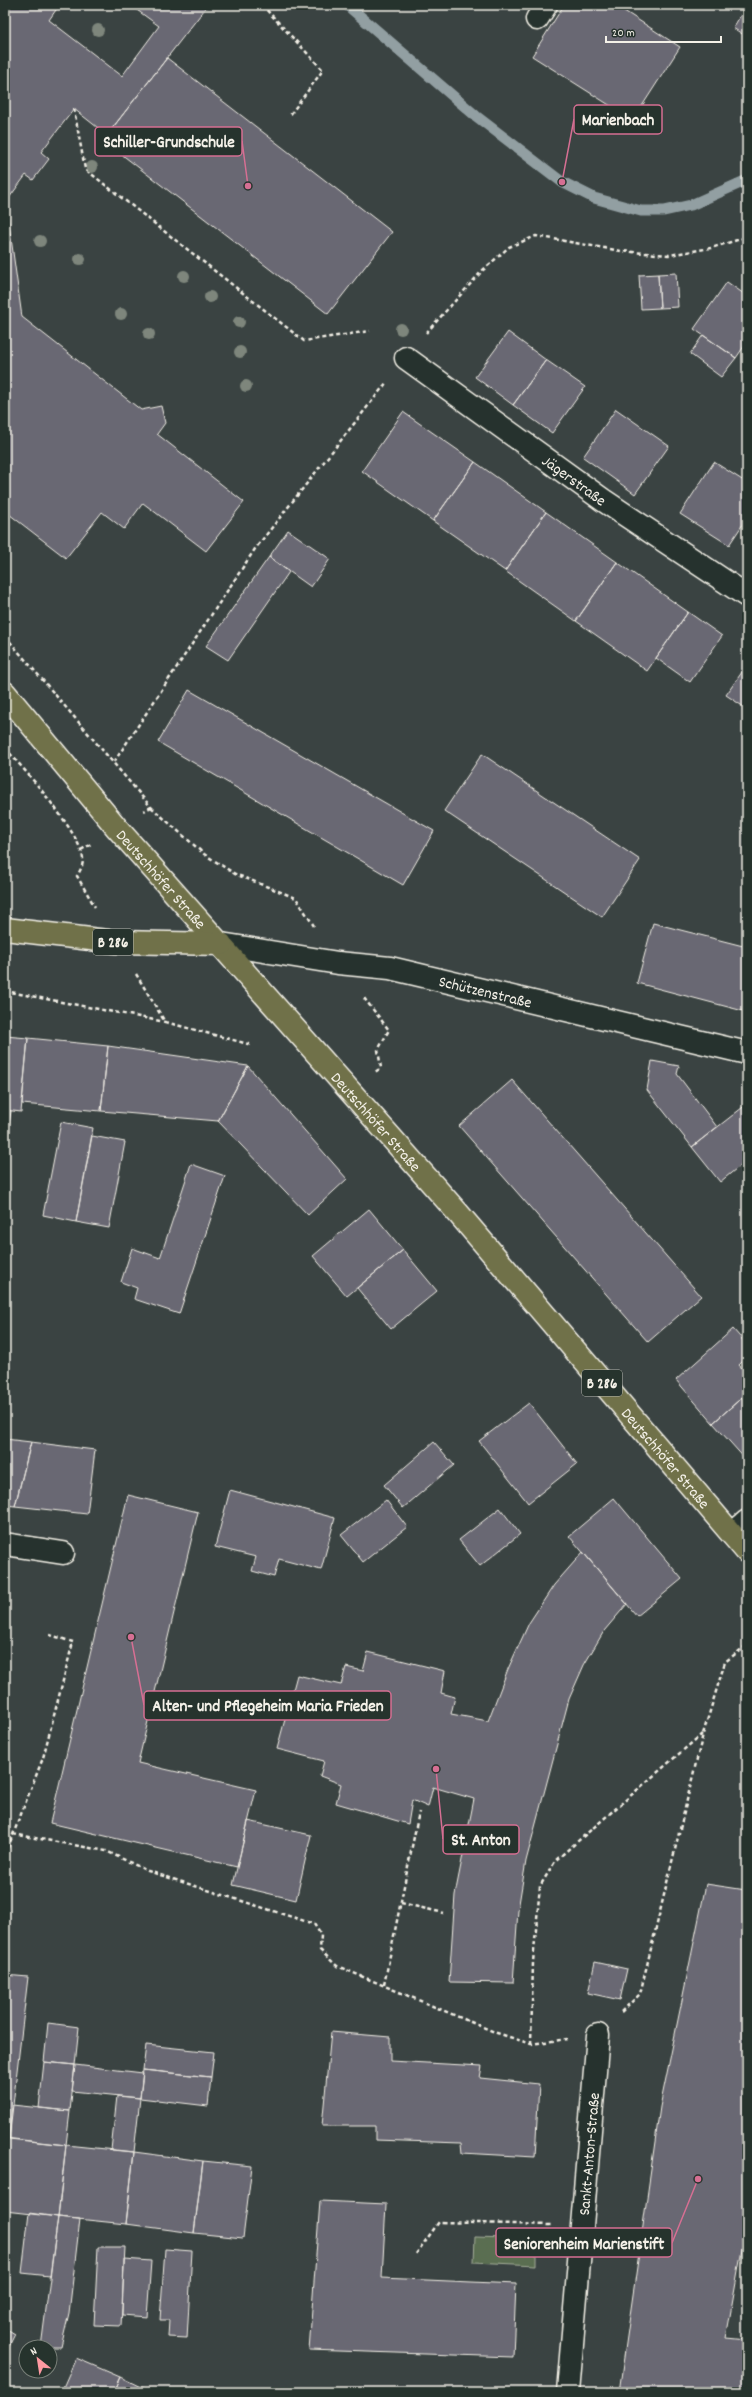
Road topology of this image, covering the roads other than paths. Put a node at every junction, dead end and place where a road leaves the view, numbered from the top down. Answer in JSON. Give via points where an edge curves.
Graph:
{"nodes":[{"id":1,"x":406,"y":358,"type":"road end"},
{"id":2,"x":747,"y":596,"type":"edge"},
{"id":3,"x":5,"y":692,"type":"edge"},
{"id":4,"x":5,"y":929,"type":"edge"},
{"id":5,"x":221,"y":944,"type":"junction"},
{"id":6,"x":747,"y":1053,"type":"edge"},
{"id":7,"x":739,"y":1528,"type":"edge"},
{"id":8,"x":5,"y":1544,"type":"edge"},
{"id":9,"x":747,"y":1552,"type":"edge"},
{"id":10,"x":62,"y":1553,"type":"dead end"},
{"id":11,"x":598,"y":2035,"type":"road end"},
{"id":12,"x":568,"y":2392,"type":"edge"}],
"edges":[{"from":1,"to":2,"type":"street","name":"Jägerstraße","via":[[603,500]]},
{"from":3,"to":5,"type":"main road","name":"Deutschhöfer Straße","via":[[117,828]]},
{"from":4,"to":5,"type":"main road","number":"B 286","via":[[116,942]]},
{"from":5,"to":6,"type":"street","name":"Schützenstraße","via":[[338,963],[390,968]]},
{"from":5,"to":7,"type":"main road","name":"Deutschhöfer Straße","number":"B 286"},
{"from":7,"to":9,"type":"main road","name":"Deutschhöfer Straße","number":"B 286"},
{"from":8,"to":10,"type":"street"},
{"from":11,"to":12,"type":"street","name":"Sankt-Anton-Straße"}]}
